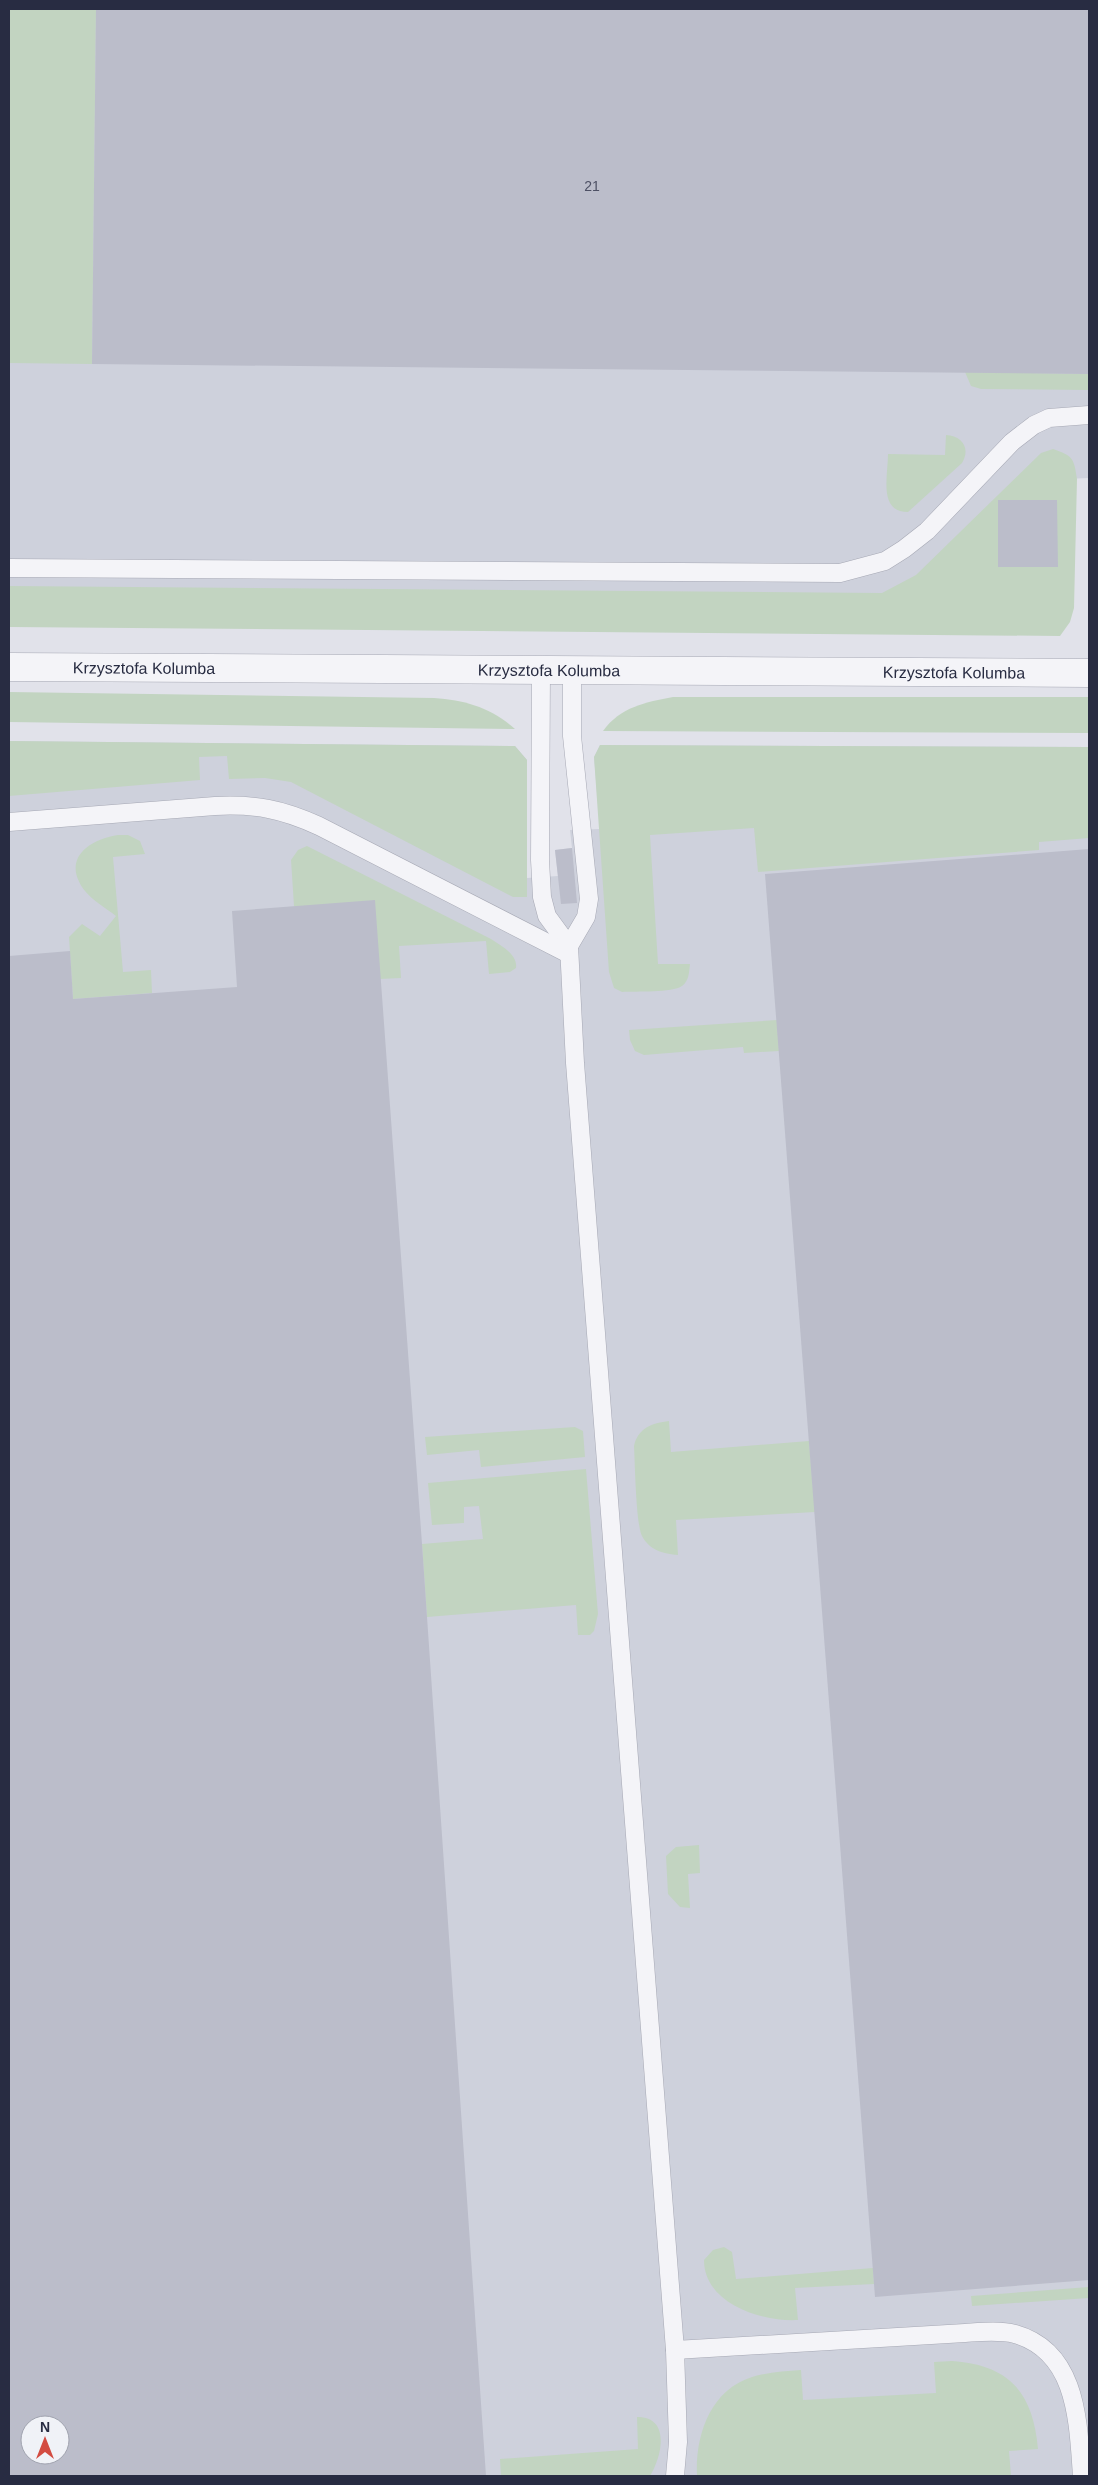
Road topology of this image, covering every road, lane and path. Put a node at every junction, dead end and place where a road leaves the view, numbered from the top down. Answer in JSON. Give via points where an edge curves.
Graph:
{"nodes":[{"id":1,"x":1089,"y":415,"type":"edge"},
{"id":2,"x":9,"y":568,"type":"edge"},
{"id":3,"x":9,"y":667,"type":"edge"},
{"id":4,"x":541,"y":671,"type":"junction"},
{"id":5,"x":572,"y":672,"type":"junction"},
{"id":6,"x":1089,"y":673,"type":"edge"},
{"id":7,"x":9,"y":822,"type":"edge"},
{"id":8,"x":569,"y":950,"type":"junction"},
{"id":9,"x":674,"y":2350,"type":"junction"},
{"id":10,"x":675,"y":2476,"type":"edge"},
{"id":11,"x":1082,"y":2476,"type":"edge"}],
"edges":[{"from":1,"to":2,"type":"lane","via":[[1049,418],[1034,425],[1012,442],[927,531],[904,549],[886,561],[840,573]]},
{"from":3,"to":4,"type":"street","name":"Krzysztofa Kolumba"},
{"from":4,"to":5,"type":"street","name":"Krzysztofa Kolumba"},
{"from":4,"to":8,"type":"lane","via":[[542,897],[547,916]]},
{"from":5,"to":6,"type":"street","name":"Krzysztofa Kolumba"},
{"from":5,"to":8,"type":"lane","via":[[572,736],[589,899],[586,917]]},
{"from":7,"to":8,"type":"lane","via":[[215,806],[277,809],[319,826]]},
{"from":8,"to":9,"type":"lane"},
{"from":9,"to":10,"type":"lane","via":[[678,2442]]},
{"from":9,"to":11,"type":"lane","via":[[965,2333],[1014,2334],[1042,2348],[1066,2377],[1078,2414]]}]}
